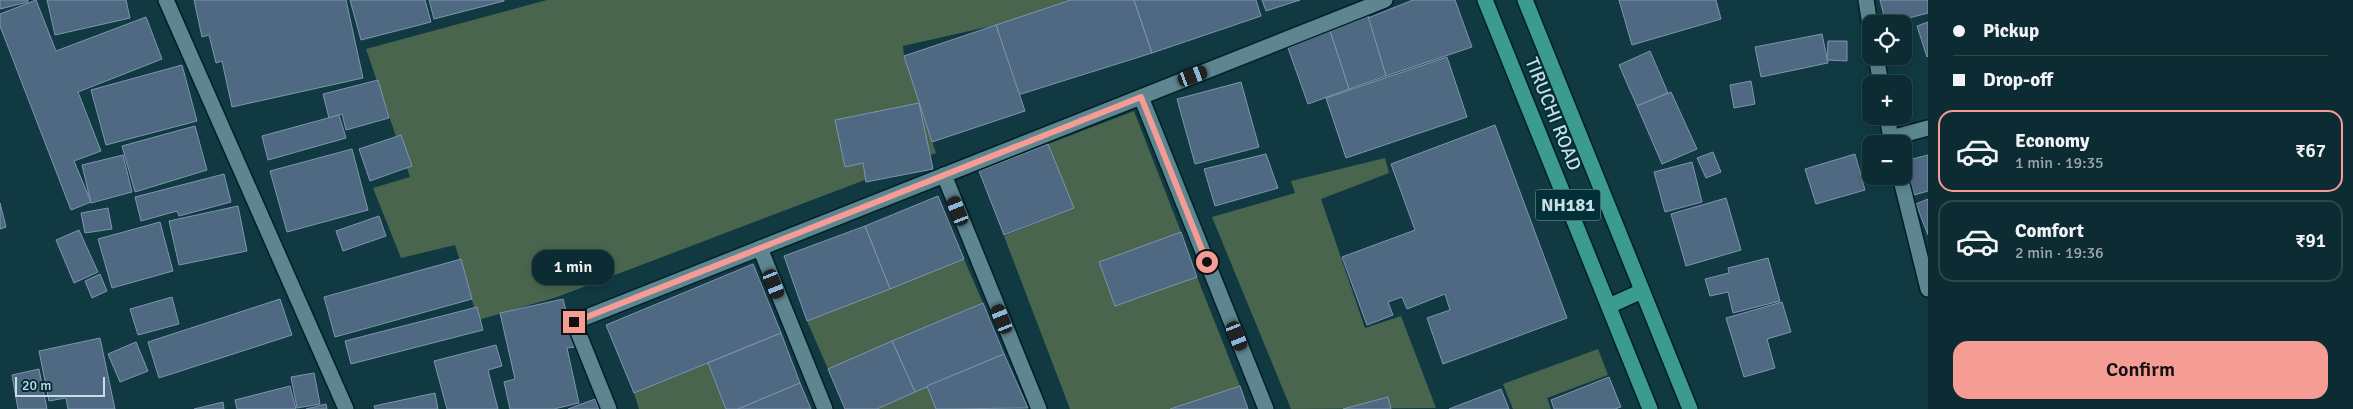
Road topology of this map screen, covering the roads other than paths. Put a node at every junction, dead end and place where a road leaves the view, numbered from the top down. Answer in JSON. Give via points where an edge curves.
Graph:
{"nodes":[{"id":1,"x":166,"y":0,"type":"edge"},
{"id":2,"x":1385,"y":0,"type":"edge"},
{"id":3,"x":1486,"y":0,"type":"edge"},
{"id":4,"x":1525,"y":0,"type":"edge"},
{"id":5,"x":1866,"y":0,"type":"edge"},
{"id":6,"x":1868,"y":15,"type":"edge"},
{"id":7,"x":1141,"y":97,"type":"junction"},
{"id":8,"x":1928,"y":128,"type":"edge"},
{"id":9,"x":1908,"y":135,"type":"edge"},
{"id":10,"x":944,"y":175,"type":"junction"},
{"id":11,"x":1902,"y":185,"type":"edge"},
{"id":12,"x":760,"y":248,"type":"junction"},
{"id":13,"x":1928,"y":289,"type":"edge"},
{"id":14,"x":1642,"y":291,"type":"junction"},
{"id":15,"x":1609,"y":306,"type":"junction"},
{"id":16,"x":346,"y":409,"type":"edge"},
{"id":17,"x":609,"y":409,"type":"edge"},
{"id":18,"x":825,"y":409,"type":"edge"},
{"id":19,"x":1039,"y":409,"type":"edge"},
{"id":20,"x":1266,"y":409,"type":"edge"},
{"id":21,"x":1650,"y":409,"type":"edge"},
{"id":22,"x":1690,"y":409,"type":"edge"}],
"edges":[{"from":1,"to":16,"type":"street"},
{"from":2,"to":7,"type":"street"},
{"from":3,"to":15,"type":"highway","name":"TIRUCHI ROAD","number":"NH181"},
{"from":4,"to":14,"type":"highway","name":"TIRUCHI ROAD","number":"NH181"},
{"from":5,"to":6,"type":"street"},
{"from":7,"to":10,"type":"street"},
{"from":7,"to":20,"type":"street"},
{"from":8,"to":9,"type":"street"},
{"from":10,"to":12,"type":"street"},
{"from":10,"to":19,"type":"street"},
{"from":11,"to":13,"type":"street"},
{"from":12,"to":17,"type":"street","via":[[574,322]]},
{"from":12,"to":18,"type":"street"},
{"from":14,"to":15,"type":"highway"},
{"from":14,"to":22,"type":"highway","name":"TIRUCHI ROAD","number":"NH181"},
{"from":15,"to":21,"type":"highway","name":"TIRUCHI ROAD","number":"NH181"}]}
